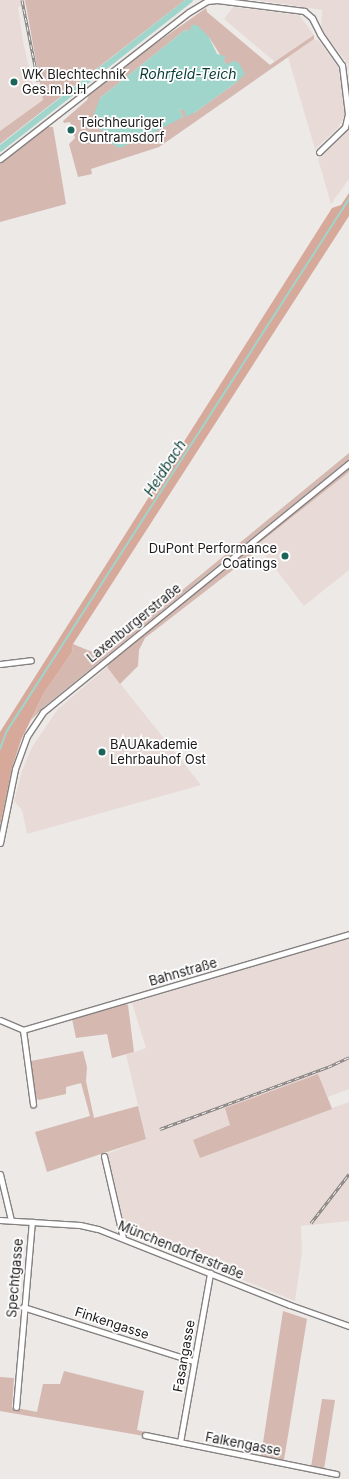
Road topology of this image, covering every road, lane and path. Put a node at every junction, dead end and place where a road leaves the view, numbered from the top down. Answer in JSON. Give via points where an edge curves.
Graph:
{"nodes":[{"id":1,"x":319,"y":152,"type":"dead end"},
{"id":2,"x":0,"y":159,"type":"edge"},
{"id":3,"x":349,"y":463,"type":"edge"},
{"id":4,"x":31,"y":660,"type":"dead end"},
{"id":5,"x":0,"y":664,"type":"edge"},
{"id":6,"x":0,"y":843,"type":"edge"},
{"id":7,"x":349,"y":934,"type":"edge"},
{"id":8,"x":0,"y":1020,"type":"edge"},
{"id":9,"x":23,"y":1030,"type":"junction"},
{"id":10,"x":33,"y":1104,"type":"dead end"},
{"id":11,"x":104,"y":1156,"type":"dead end"},
{"id":12,"x":0,"y":1174,"type":"edge"},
{"id":13,"x":0,"y":1220,"type":"edge"},
{"id":14,"x":11,"y":1220,"type":"junction"},
{"id":15,"x":32,"y":1222,"type":"junction"},
{"id":16,"x":123,"y":1238,"type":"junction"},
{"id":17,"x":210,"y":1273,"type":"junction"},
{"id":18,"x":24,"y":1306,"type":"junction"},
{"id":19,"x":349,"y":1326,"type":"edge"},
{"id":20,"x":193,"y":1361,"type":"junction"},
{"id":21,"x":16,"y":1407,"type":"dead end"},
{"id":22,"x":145,"y":1435,"type":"dead end"},
{"id":23,"x":180,"y":1442,"type":"junction"},
{"id":24,"x":336,"y":1474,"type":"dead end"}],
"edges":[{"from":1,"to":2,"type":"street","via":[[344,127],[348,114],[342,65],[312,18],[304,11],[218,0],[207,1],[189,12]]},
{"from":3,"to":6,"type":"street","name":"Laxenburgerstraße","via":[[43,712],[27,736],[15,769]]},
{"from":4,"to":5,"type":"street"},
{"from":7,"to":9,"type":"street","name":"Bahnstraße"},
{"from":8,"to":9,"type":"street"},
{"from":9,"to":10,"type":"street"},
{"from":11,"to":16,"type":"street"},
{"from":12,"to":14,"type":"street"},
{"from":13,"to":14,"type":"street","name":"Münchendorferstraße"},
{"from":14,"to":15,"type":"street","name":"Münchendorferstraße"},
{"from":15,"to":16,"type":"street","name":"Münchendorferstraße","via":[[80,1225]]},
{"from":15,"to":18,"type":"street","name":"Spechtgasse"},
{"from":16,"to":17,"type":"street","name":"Münchendorferstraße"},
{"from":17,"to":19,"type":"street","name":"Münchendorferstraße"},
{"from":17,"to":20,"type":"street","name":"Fasangasse"},
{"from":18,"to":20,"type":"street","name":"Finkengasse"},
{"from":18,"to":21,"type":"street","name":"Spechtgasse"},
{"from":20,"to":23,"type":"street","name":"Fasangasse"},
{"from":22,"to":23,"type":"street","name":"Falkengasse"},
{"from":23,"to":24,"type":"street","name":"Falkengasse"}]}
